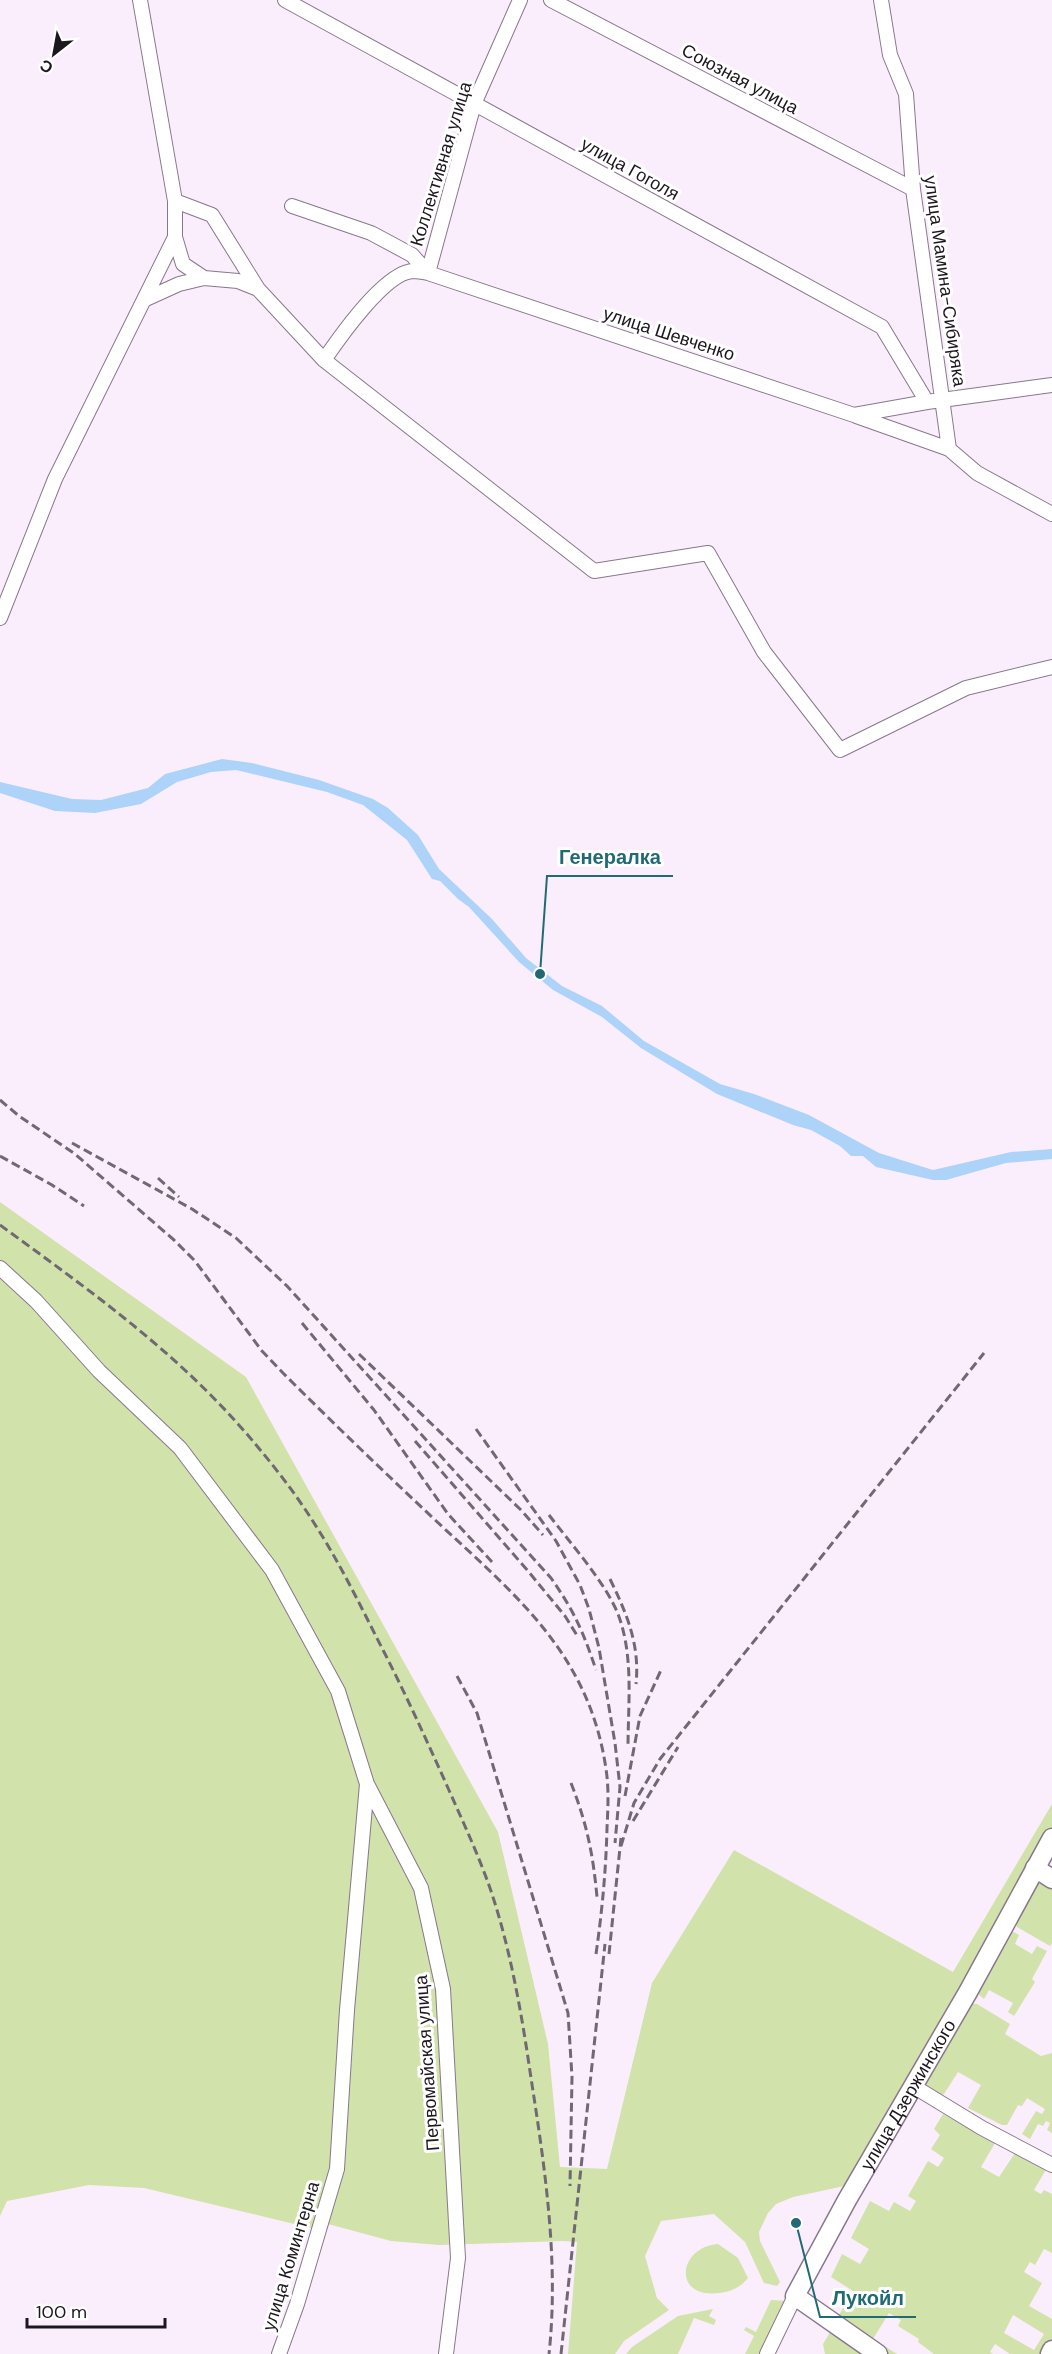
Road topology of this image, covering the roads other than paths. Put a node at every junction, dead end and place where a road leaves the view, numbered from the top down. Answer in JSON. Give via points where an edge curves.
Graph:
{"nodes":[{"id":1,"x":140,"y":0,"type":"edge"},
{"id":2,"x":285,"y":0,"type":"edge"},
{"id":3,"x":520,"y":0,"type":"edge"},
{"id":4,"x":551,"y":0,"type":"edge"},
{"id":5,"x":880,"y":0,"type":"edge"},
{"id":6,"x":474,"y":104,"type":"junction"},
{"id":7,"x":913,"y":189,"type":"junction"},
{"id":8,"x":175,"y":201,"type":"junction"},
{"id":9,"x":292,"y":206,"type":"dead end"},
{"id":10,"x":175,"y":237,"type":"junction"},
{"id":11,"x":428,"y":273,"type":"junction"},
{"id":12,"x":204,"y":278,"type":"junction"},
{"id":13,"x":258,"y":289,"type":"junction"},
{"id":14,"x":146,"y":299,"type":"junction"},
{"id":15,"x":324,"y":360,"type":"junction"},
{"id":16,"x":1052,"y":386,"type":"edge"},
{"id":17,"x":944,"y":400,"type":"junction"},
{"id":18,"x":927,"y":402,"type":"junction"},
{"id":19,"x":854,"y":415,"type":"junction"},
{"id":20,"x":950,"y":449,"type":"junction"},
{"id":21,"x":1052,"y":514,"type":"edge"},
{"id":22,"x":0,"y":618,"type":"edge"},
{"id":23,"x":1052,"y":667,"type":"edge"},
{"id":24,"x":0,"y":1268,"type":"edge"},
{"id":25,"x":367,"y":1784,"type":"junction"},
{"id":26,"x":1052,"y":1838,"type":"edge"},
{"id":27,"x":1035,"y":1868,"type":"junction"},
{"id":28,"x":1052,"y":1879,"type":"edge"},
{"id":29,"x":913,"y":2085,"type":"junction"},
{"id":30,"x":1052,"y":2165,"type":"edge"},
{"id":31,"x":795,"y":2296,"type":"junction"},
{"id":32,"x":1052,"y":2350,"type":"edge"},
{"id":33,"x":279,"y":2354,"type":"edge"},
{"id":34,"x":446,"y":2354,"type":"edge"},
{"id":35,"x":767,"y":2354,"type":"edge"},
{"id":36,"x":878,"y":2354,"type":"edge"},
{"id":37,"x":1050,"y":2354,"type":"edge"}],
"edges":[{"from":1,"to":8,"type":"street"},
{"from":2,"to":6,"type":"street","name":"улица Гоголя"},
{"from":3,"to":6,"type":"street","name":"Коллективная улица"},
{"from":4,"to":7,"type":"street","name":"Союзная улица"},
{"from":5,"to":7,"type":"street","name":"улица Мамина-Сибиряка","via":[[890,55],[906,94]]},
{"from":6,"to":11,"type":"street","name":"Коллективная улица"},
{"from":6,"to":18,"type":"street","name":"улица Гоголя","via":[[882,327]]},
{"from":7,"to":17,"type":"street","name":"улица Мамина-Сибиряка"},
{"from":8,"to":10,"type":"street"},
{"from":8,"to":13,"type":"street","via":[[212,215]]},
{"from":9,"to":11,"type":"street","name":"улица Шевченко","via":[[371,233],[412,255]]},
{"from":10,"to":12,"type":"street","via":[[183,264]]},
{"from":10,"to":14,"type":"street"},
{"from":11,"to":15,"type":"street","via":[[411,270],[391,282],[356,315]]},
{"from":11,"to":19,"type":"street","name":"улица Шевченко"},
{"from":12,"to":13,"type":"street","via":[[238,281]]},
{"from":12,"to":14,"type":"street"},
{"from":13,"to":15,"type":"street"},
{"from":14,"to":22,"type":"street","via":[[55,479]]},
{"from":15,"to":23,"type":"street","via":[[594,571],[708,553],[764,652],[840,750],[966,688]]},
{"from":16,"to":17,"type":"street","name":"улица Шевченко"},
{"from":17,"to":18,"type":"street","name":"улица Шевченко"},
{"from":17,"to":20,"type":"street","name":"улица Мамина-Сибиряка"},
{"from":18,"to":19,"type":"street","name":"улица Шевченко"},
{"from":19,"to":20,"type":"street"},
{"from":20,"to":21,"type":"street","via":[[977,473]]},
{"from":24,"to":25,"type":"street","via":[[180,1448],[272,1570],[338,1691]]},
{"from":25,"to":33,"type":"street","name":"улица Коминтерна","via":[[337,2169]]},
{"from":25,"to":34,"type":"street","name":"Первомайская улица","via":[[421,1888],[443,1989],[458,2258]]},
{"from":26,"to":27,"type":"main road","name":"улица Дзержинского"},
{"from":27,"to":28,"type":"main road"},
{"from":27,"to":29,"type":"main road","name":"улица Дзержинского"},
{"from":29,"to":30,"type":"street"},
{"from":29,"to":31,"type":"main road","name":"улица Дзержинского"},
{"from":31,"to":35,"type":"street","name":"улица Дзержинского"},
{"from":31,"to":36,"type":"main road"},
{"from":32,"to":37,"type":"main road"}]}
